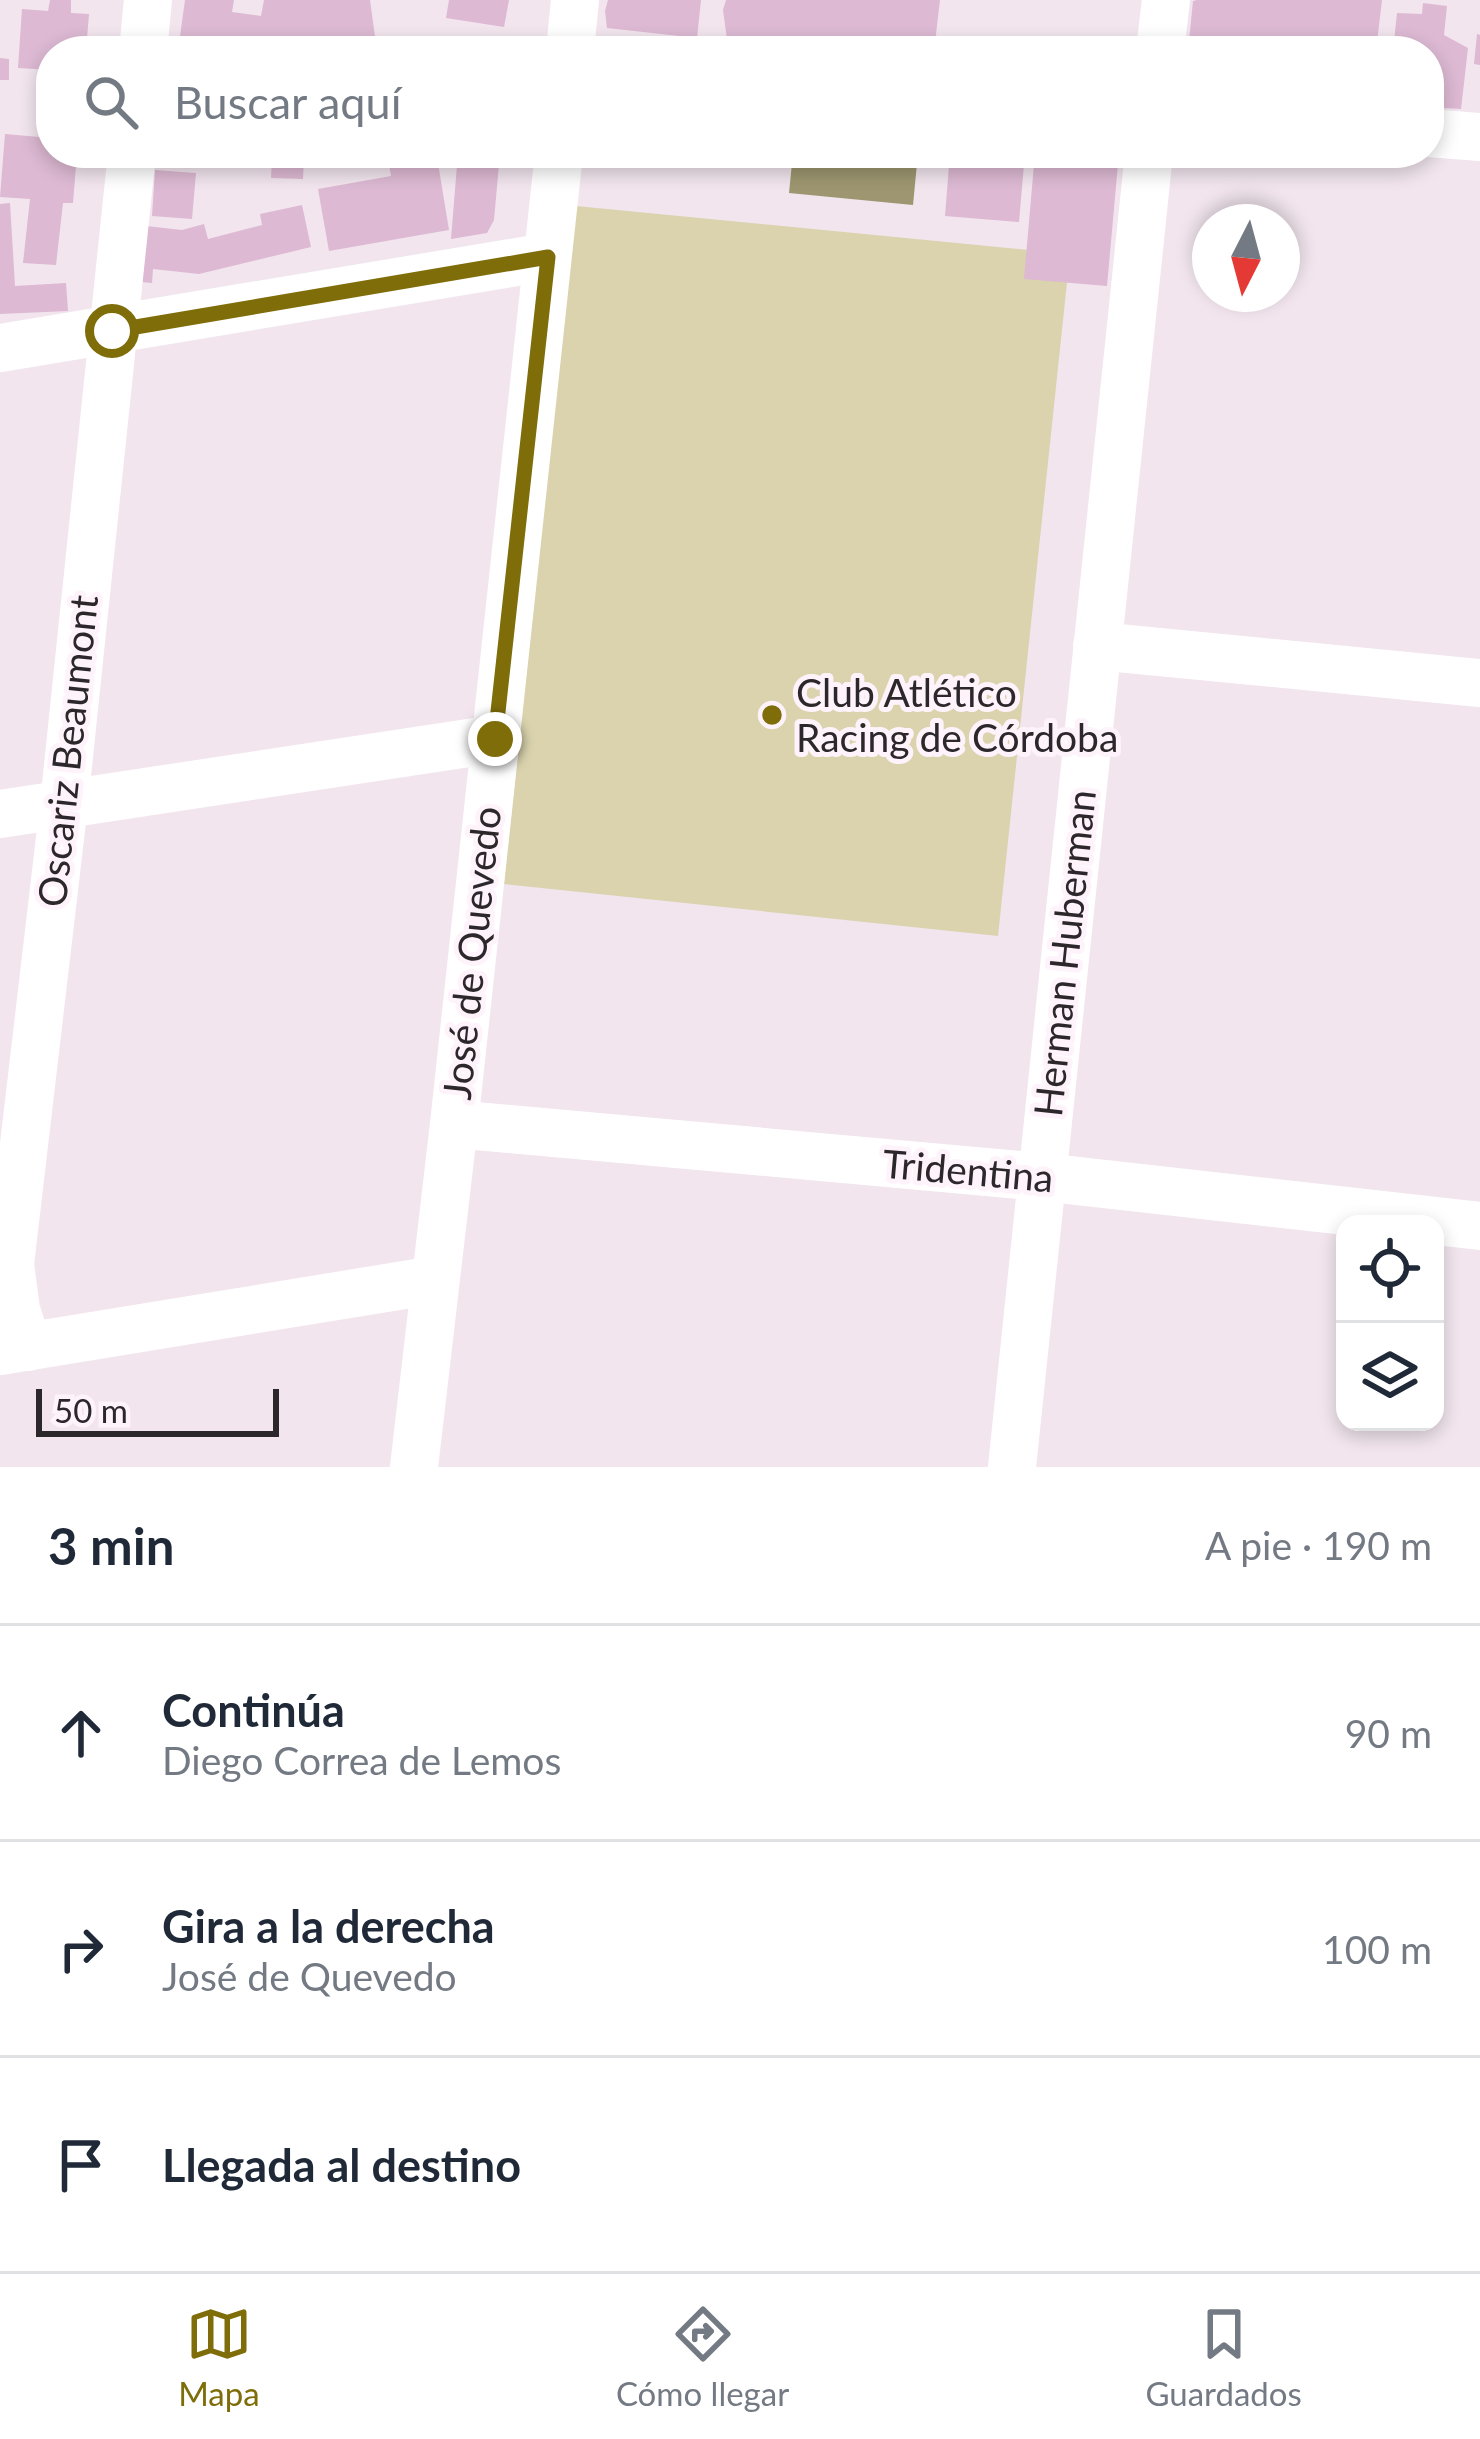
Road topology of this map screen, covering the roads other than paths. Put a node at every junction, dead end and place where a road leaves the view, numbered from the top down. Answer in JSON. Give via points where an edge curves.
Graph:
{"nodes":[{"id":1,"x":148,"y":0,"type":"edge"},
{"id":2,"x":1166,"y":0,"type":"edge"},
{"id":3,"x":144,"y":36,"type":"edge"},
{"id":4,"x":1162,"y":36,"type":"edge"},
{"id":5,"x":1444,"y":134,"type":"edge"},
{"id":6,"x":1480,"y":137,"type":"edge"},
{"id":7,"x":129,"y":168,"type":"edge"},
{"id":8,"x":557,"y":168,"type":"edge"},
{"id":9,"x":1147,"y":168,"type":"edge"},
{"id":10,"x":548,"y":257,"type":"junction"},
{"id":11,"x":112,"y":331,"type":"junction"},
{"id":12,"x":0,"y":348,"type":"edge"},
{"id":13,"x":1097,"y":646,"type":"junction"},
{"id":14,"x":1480,"y":683,"type":"edge"},
{"id":15,"x":495,"y":739,"type":"junction"},
{"id":16,"x":64,"y":804,"type":"junction"},
{"id":17,"x":0,"y":814,"type":"edge"},
{"id":18,"x":454,"y":1124,"type":"junction"},
{"id":19,"x":1042,"y":1178,"type":"junction"},
{"id":20,"x":1480,"y":1226,"type":"edge"},
{"id":21,"x":6,"y":1241,"type":"edge"},
{"id":22,"x":435,"y":1280,"type":"junction"},
{"id":23,"x":14,"y":1349,"type":"edge"},
{"id":24,"x":414,"y":1467,"type":"edge"},
{"id":25,"x":1012,"y":1467,"type":"edge"}],
"edges":[{"from":1,"to":3,"type":"street"},
{"from":2,"to":4,"type":"street"},
{"from":5,"to":6,"type":"street"},
{"from":7,"to":11,"type":"street","name":"Oscariz Beaumont"},
{"from":8,"to":10,"type":"street","name":"José de Quevedo"},
{"from":9,"to":13,"type":"street","name":"Herman Huberman"},
{"from":10,"to":11,"type":"street"},
{"from":10,"to":15,"type":"street","name":"José de Quevedo"},
{"from":11,"to":12,"type":"street"},
{"from":11,"to":16,"type":"street","name":"Oscariz Beaumont"},
{"from":13,"to":14,"type":"street"},
{"from":13,"to":19,"type":"street","name":"Herman Huberman"},
{"from":15,"to":16,"type":"street"},
{"from":15,"to":18,"type":"street","name":"José de Quevedo"},
{"from":16,"to":17,"type":"street"},
{"from":16,"to":21,"type":"street","name":"Oscariz Beaumont"},
{"from":18,"to":19,"type":"street","name":"Tridentina"},
{"from":18,"to":22,"type":"street","name":"José de Quevedo"},
{"from":19,"to":20,"type":"street","name":"Tridentina"},
{"from":19,"to":25,"type":"street","name":"Herman Huberman"},
{"from":21,"to":23,"type":"street","name":"Oscariz Beaumont"},
{"from":22,"to":23,"type":"street"},
{"from":22,"to":24,"type":"street","name":"José de Quevedo"}]}
